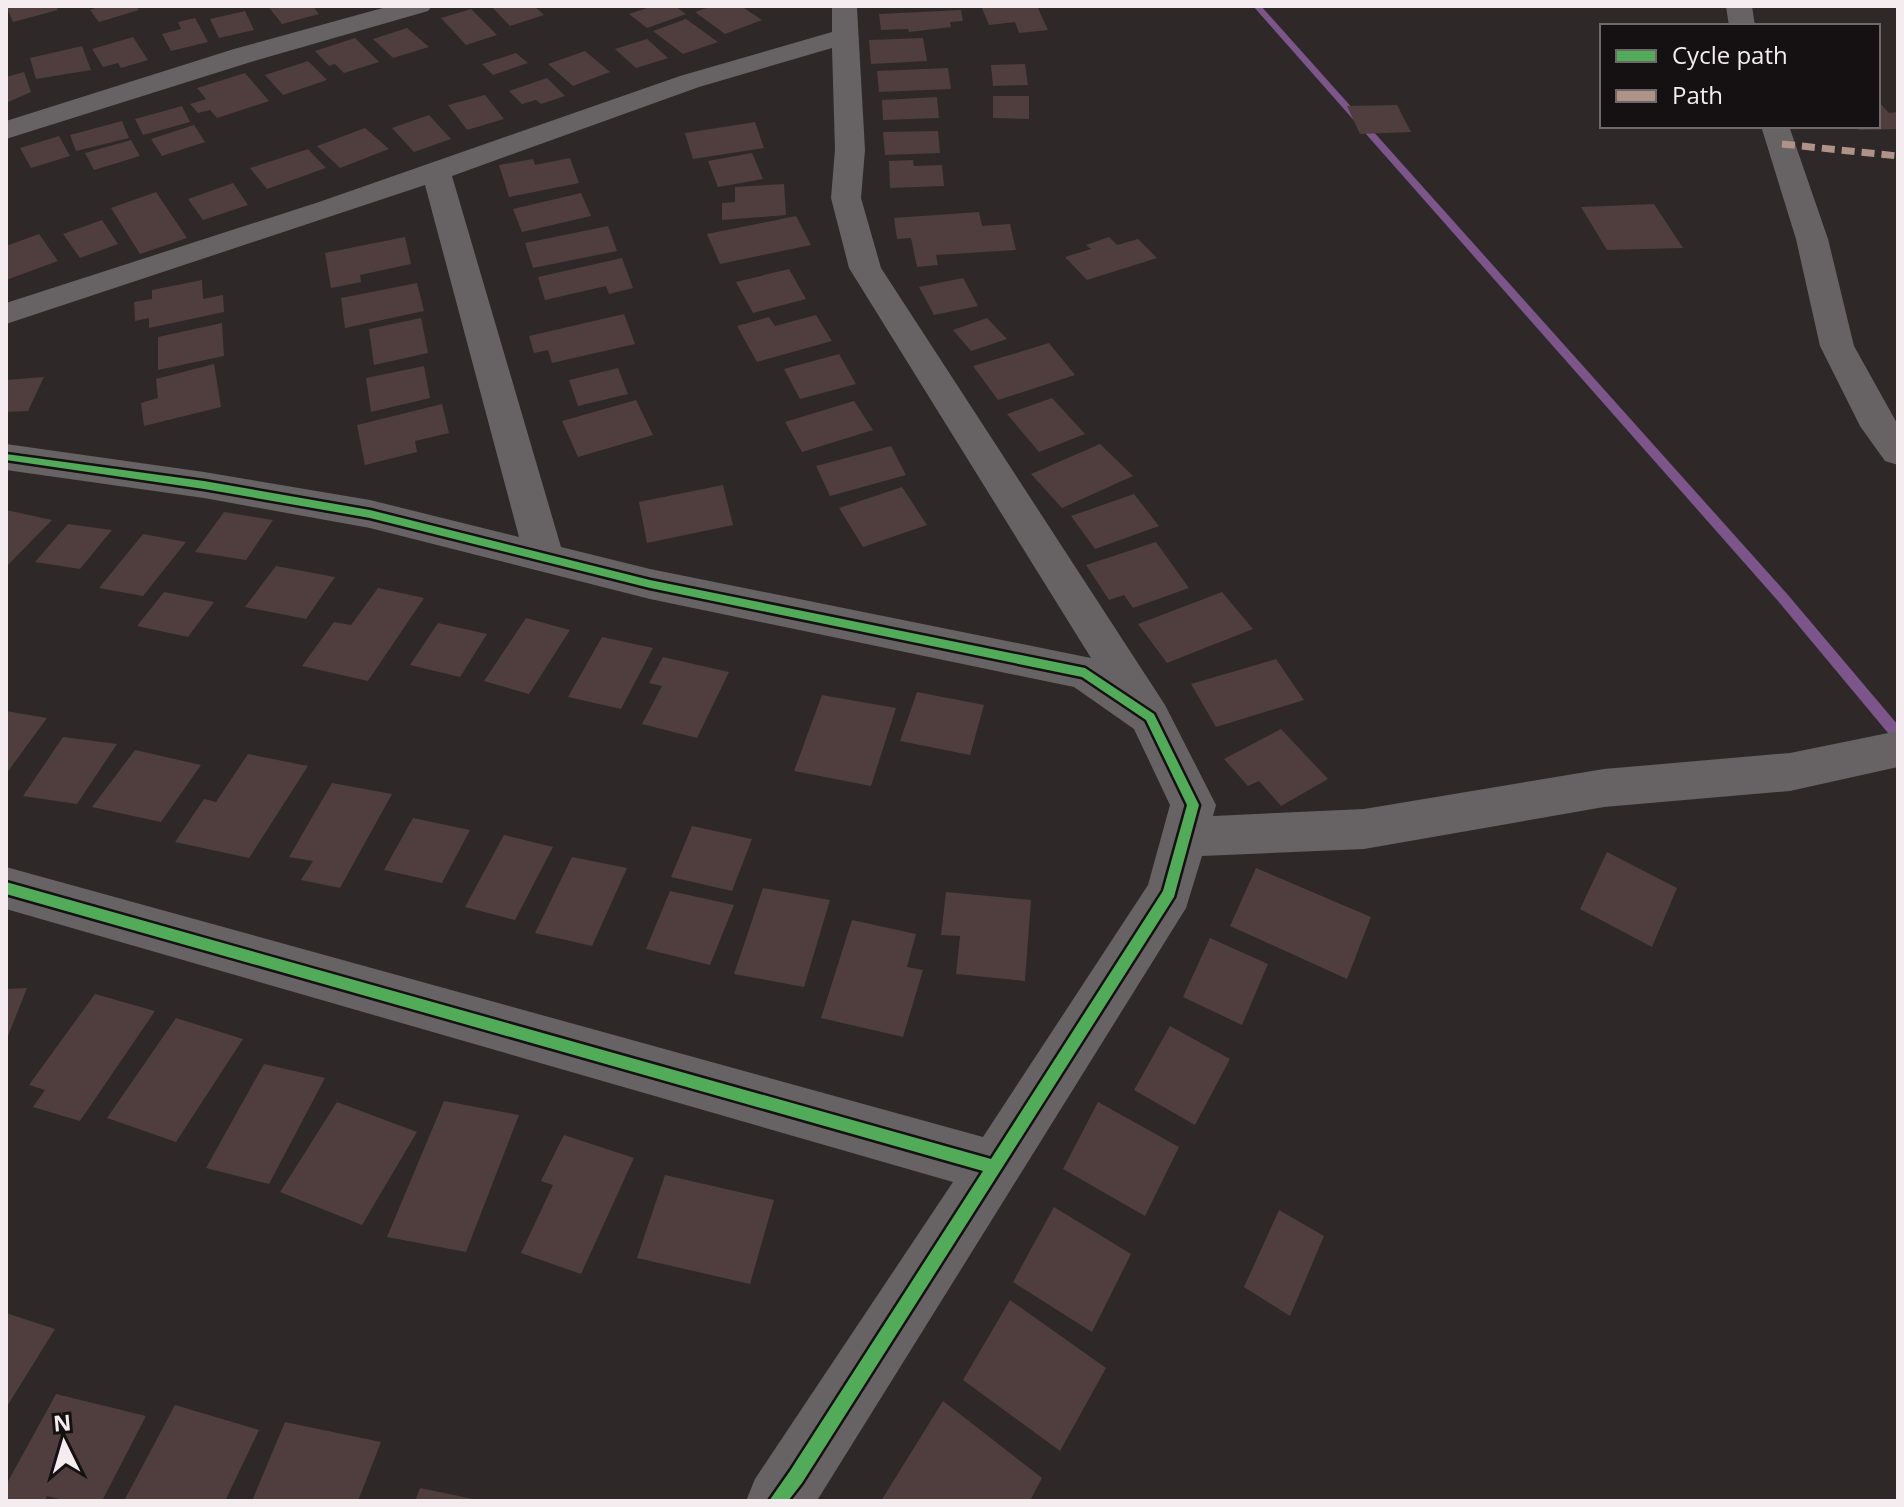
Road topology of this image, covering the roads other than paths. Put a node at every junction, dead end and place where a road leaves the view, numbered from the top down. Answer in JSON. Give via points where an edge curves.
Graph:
{"nodes":[{"id":1,"x":419,"y":6,"type":"edge"},
{"id":2,"x":845,"y":21,"type":"edge"},
{"id":3,"x":1776,"y":128,"type":"edge"},
{"id":4,"x":6,"y":130,"type":"edge"},
{"id":5,"x":436,"y":171,"type":"junction"},
{"id":6,"x":6,"y":314,"type":"edge"},
{"id":7,"x":1898,"y":452,"type":"edge"},
{"id":8,"x":22,"y":460,"type":"edge"},
{"id":9,"x":6,"y":494,"type":"edge"},
{"id":10,"x":544,"y":557,"type":"junction"},
{"id":11,"x":1150,"y":717,"type":"junction"},
{"id":12,"x":1898,"y":749,"type":"edge"},
{"id":13,"x":1184,"y":837,"type":"junction"},
{"id":14,"x":6,"y":888,"type":"edge"},
{"id":15,"x":994,"y":1167,"type":"junction"},
{"id":16,"x":777,"y":1501,"type":"edge"}],
"edges":[{"from":1,"to":4,"type":"street"},
{"from":2,"to":5,"type":"street","via":[[734,67],[546,128]]},
{"from":2,"to":11,"type":"street","via":[[850,150],[846,198],[865,268]]},
{"from":3,"to":7,"type":"street","via":[[1812,239],[1837,346],[1873,417]]},
{"from":5,"to":6,"type":"street"},
{"from":5,"to":10,"type":"street"},
{"from":8,"to":9,"type":"street"},
{"from":8,"to":10,"type":"street","via":[[370,514]]},
{"from":10,"to":11,"type":"street","via":[[650,584],[1085,673]]},
{"from":11,"to":13,"type":"street","via":[[1193,805]]},
{"from":12,"to":13,"type":"street","via":[[1790,772],[1604,788],[1364,829]]},
{"from":13,"to":15,"type":"street","via":[[1169,893]]},
{"from":14,"to":15,"type":"street"},
{"from":15,"to":16,"type":"street"}]}
